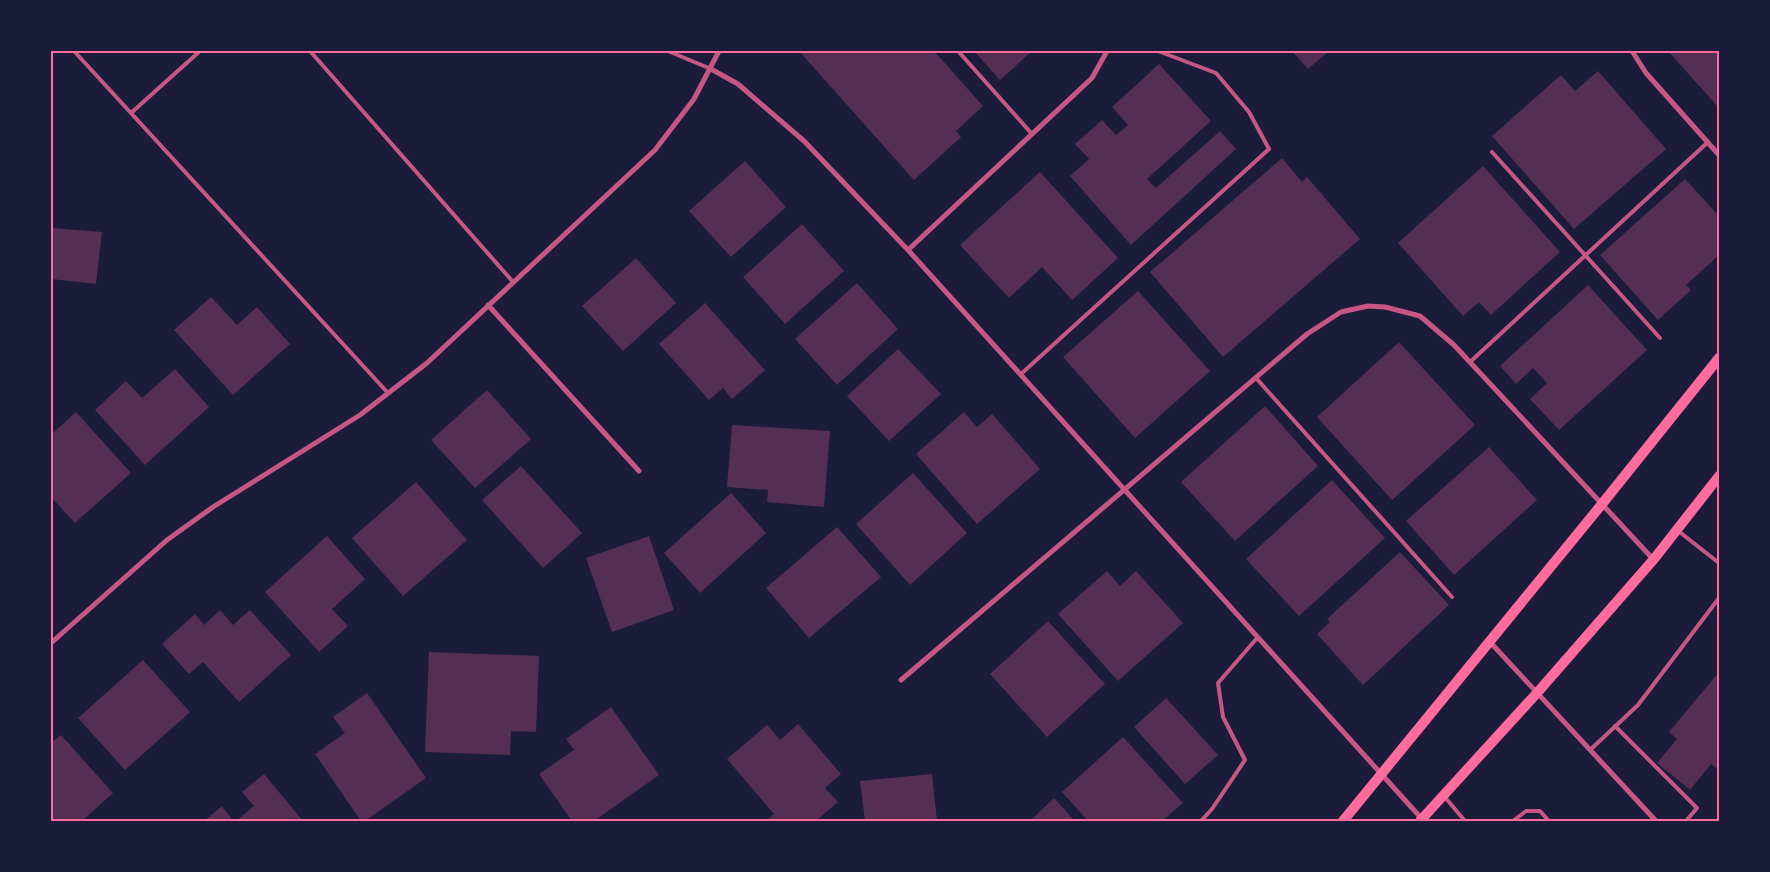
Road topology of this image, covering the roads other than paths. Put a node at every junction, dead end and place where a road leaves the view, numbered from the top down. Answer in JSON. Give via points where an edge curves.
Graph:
{"nodes":[{"id":1,"x":74,"y":51,"type":"edge"},
{"id":2,"x":200,"y":51,"type":"edge"},
{"id":3,"x":310,"y":51,"type":"edge"},
{"id":4,"x":668,"y":51,"type":"edge"},
{"id":5,"x":719,"y":51,"type":"edge"},
{"id":6,"x":958,"y":51,"type":"edge"},
{"id":7,"x":1107,"y":51,"type":"edge"},
{"id":8,"x":1158,"y":51,"type":"edge"},
{"id":9,"x":1632,"y":51,"type":"edge"},
{"id":10,"x":711,"y":69,"type":"junction"},
{"id":11,"x":131,"y":113,"type":"junction"},
{"id":12,"x":1032,"y":134,"type":"junction"},
{"id":13,"x":1708,"y":142,"type":"junction"},
{"id":14,"x":1492,"y":152,"type":"dead end"},
{"id":15,"x":1719,"y":155,"type":"edge"},
{"id":16,"x":908,"y":250,"type":"junction"},
{"id":17,"x":1586,"y":256,"type":"junction"},
{"id":18,"x":514,"y":282,"type":"junction"},
{"id":19,"x":488,"y":305,"type":"junction"},
{"id":20,"x":1660,"y":338,"type":"dead end"},
{"id":21,"x":1719,"y":358,"type":"edge"},
{"id":22,"x":1470,"y":362,"type":"junction"},
{"id":23,"x":1021,"y":374,"type":"junction"},
{"id":24,"x":1256,"y":378,"type":"junction"},
{"id":25,"x":388,"y":393,"type":"junction"},
{"id":26,"x":639,"y":472,"type":"dead end"},
{"id":27,"x":1719,"y":476,"type":"edge"},
{"id":28,"x":1125,"y":490,"type":"junction"},
{"id":29,"x":1602,"y":504,"type":"junction"},
{"id":30,"x":1677,"y":530,"type":"junction"},
{"id":31,"x":1654,"y":560,"type":"junction"},
{"id":32,"x":1719,"y":562,"type":"edge"},
{"id":33,"x":1452,"y":598,"type":"dead end"},
{"id":34,"x":1719,"y":598,"type":"edge"},
{"id":35,"x":1258,"y":637,"type":"junction"},
{"id":36,"x":1490,"y":642,"type":"junction"},
{"id":37,"x":51,"y":643,"type":"edge"},
{"id":38,"x":901,"y":680,"type":"dead end"},
{"id":39,"x":1537,"y":693,"type":"junction"},
{"id":40,"x":1615,"y":726,"type":"junction"},
{"id":41,"x":1590,"y":750,"type":"junction"},
{"id":42,"x":1382,"y":774,"type":"junction"},
{"id":43,"x":1443,"y":795,"type":"junction"},
{"id":44,"x":1421,"y":820,"type":"edge"},
{"id":45,"x":1201,"y":821,"type":"edge"},
{"id":46,"x":1343,"y":821,"type":"edge"},
{"id":47,"x":1465,"y":821,"type":"edge"},
{"id":48,"x":1513,"y":821,"type":"edge"},
{"id":49,"x":1549,"y":821,"type":"edge"},
{"id":50,"x":1656,"y":821,"type":"edge"},
{"id":51,"x":1686,"y":821,"type":"edge"}],
"edges":[{"from":1,"to":11,"type":"lane"},
{"from":2,"to":11,"type":"lane"},
{"from":3,"to":18,"type":"lane"},
{"from":4,"to":10,"type":"lane"},
{"from":5,"to":10,"type":"street"},
{"from":6,"to":12,"type":"lane"},
{"from":7,"to":12,"type":"street","via":[[1092,78]]},
{"from":8,"to":23,"type":"lane","via":[[1216,73],[1249,112],[1269,149]]},
{"from":9,"to":13,"type":"street","via":[[1646,73]]},
{"from":10,"to":16,"type":"street","via":[[738,84],[804,141]]},
{"from":10,"to":18,"type":"street","via":[[694,99],[655,150]]},
{"from":11,"to":25,"type":"lane"},
{"from":12,"to":16,"type":"street"},
{"from":13,"to":15,"type":"street"},
{"from":13,"to":17,"type":"lane"},
{"from":14,"to":17,"type":"lane"},
{"from":16,"to":23,"type":"street"},
{"from":17,"to":20,"type":"lane"},
{"from":17,"to":22,"type":"lane"},
{"from":18,"to":19,"type":"street"},
{"from":19,"to":25,"type":"street","via":[[427,363]]},
{"from":19,"to":26,"type":"street"},
{"from":21,"to":29,"type":"main road"},
{"from":22,"to":24,"type":"street","via":[[1420,316],[1368,306],[1341,312],[1307,334]]},
{"from":22,"to":29,"type":"street"},
{"from":23,"to":28,"type":"street"},
{"from":24,"to":28,"type":"street"},
{"from":24,"to":33,"type":"lane"},
{"from":25,"to":37,"type":"street","via":[[360,415],[213,507],[167,540]]},
{"from":27,"to":30,"type":"main road"},
{"from":28,"to":35,"type":"street"},
{"from":28,"to":38,"type":"street"},
{"from":29,"to":31,"type":"street"},
{"from":29,"to":36,"type":"main road"},
{"from":30,"to":31,"type":"main road"},
{"from":30,"to":32,"type":"lane"},
{"from":31,"to":39,"type":"main road"},
{"from":34,"to":40,"type":"lane","via":[[1638,705]]},
{"from":35,"to":42,"type":"street"},
{"from":35,"to":45,"type":"lane","via":[[1218,683],[1223,717],[1245,760]]},
{"from":36,"to":39,"type":"street"},
{"from":36,"to":42,"type":"main road"},
{"from":39,"to":41,"type":"street"},
{"from":39,"to":43,"type":"main road"},
{"from":40,"to":41,"type":"lane"},
{"from":40,"to":51,"type":"lane","via":[[1697,808]]},
{"from":41,"to":50,"type":"street"},
{"from":42,"to":44,"type":"street"},
{"from":42,"to":46,"type":"main road"},
{"from":43,"to":44,"type":"main road"},
{"from":43,"to":47,"type":"lane"},
{"from":48,"to":49,"type":"lane","via":[[1526,811],[1540,811]]}]}
